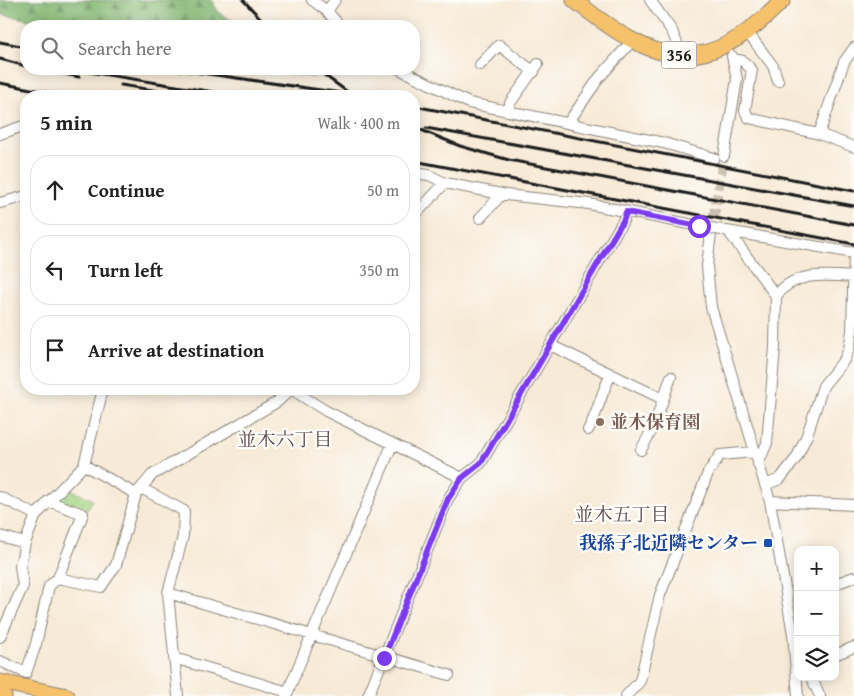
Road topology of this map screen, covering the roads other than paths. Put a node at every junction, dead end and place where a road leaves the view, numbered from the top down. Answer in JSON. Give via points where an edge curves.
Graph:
{"nodes":[{"id":1,"x":312,"y":0,"type":"edge"},
{"id":2,"x":335,"y":0,"type":"edge"},
{"id":3,"x":574,"y":0,"type":"edge"},
{"id":4,"x":650,"y":0,"type":"edge"},
{"id":5,"x":783,"y":0,"type":"edge"},
{"id":6,"x":327,"y":11,"type":"junction"},
{"id":7,"x":335,"y":20,"type":"edge"},
{"id":8,"x":748,"y":33,"type":"junction"},
{"id":9,"x":632,"y":41,"type":"junction"},
{"id":10,"x":854,"y":48,"type":"edge"},
{"id":11,"x":730,"y":52,"type":"junction"},
{"id":12,"x":682,"y":55,"type":"junction"},
{"id":13,"x":480,"y":65,"type":"dead end"},
{"id":14,"x":411,"y":75,"type":"edge"},
{"id":15,"x":778,"y":81,"type":"dead end"},
{"id":16,"x":509,"y":111,"type":"junction"},
{"id":17,"x":568,"y":123,"type":"junction"},
{"id":18,"x":20,"y":127,"type":"edge"},
{"id":19,"x":0,"y":134,"type":"edge"},
{"id":20,"x":819,"y":134,"type":"junction"},
{"id":21,"x":854,"y":147,"type":"edge"},
{"id":22,"x":420,"y":174,"type":"edge"},
{"id":23,"x":445,"y":183,"type":"junction"},
{"id":24,"x":502,"y":194,"type":"junction"},
{"id":25,"x":20,"y":198,"type":"edge"},
{"id":26,"x":0,"y":203,"type":"edge"},
{"id":27,"x":420,"y":210,"type":"edge"},
{"id":28,"x":626,"y":212,"type":"junction"},
{"id":29,"x":480,"y":218,"type":"dead end"},
{"id":30,"x":727,"y":231,"type":"junction"},
{"id":31,"x":711,"y":233,"type":"tunnel mouth"},
{"id":32,"x":854,"y":252,"type":"edge"},
{"id":33,"x":853,"y":277,"type":"edge"},
{"id":34,"x":776,"y":296,"type":"junction"},
{"id":35,"x":550,"y":345,"type":"junction"},
{"id":36,"x":852,"y":349,"type":"edge"},
{"id":37,"x":610,"y":375,"type":"junction"},
{"id":38,"x":671,"y":377,"type":"dead end"},
{"id":39,"x":102,"y":395,"type":"edge"},
{"id":40,"x":284,"y":395,"type":"edge"},
{"id":41,"x":301,"y":395,"type":"edge"},
{"id":42,"x":663,"y":399,"type":"junction"},
{"id":43,"x":588,"y":430,"type":"dead end"},
{"id":44,"x":392,"y":445,"type":"junction"},
{"id":45,"x":641,"y":450,"type":"dead end"},
{"id":46,"x":754,"y":452,"type":"junction"},
{"id":47,"x":758,"y":464,"type":"junction"},
{"id":48,"x":84,"y":465,"type":"junction"},
{"id":49,"x":462,"y":478,"type":"junction"},
{"id":50,"x":765,"y":485,"type":"junction"},
{"id":51,"x":138,"y":491,"type":"junction"},
{"id":52,"x":0,"y":497,"type":"edge"},
{"id":53,"x":48,"y":501,"type":"junction"},
{"id":54,"x":770,"y":501,"type":"junction"},
{"id":55,"x":854,"y":505,"type":"edge"},
{"id":56,"x":36,"y":515,"type":"junction"},
{"id":57,"x":0,"y":536,"type":"edge"},
{"id":58,"x":25,"y":543,"type":"junction"},
{"id":59,"x":854,"y":577,"type":"edge"},
{"id":60,"x":58,"y":578,"type":"junction"},
{"id":61,"x":839,"y":583,"type":"edge"},
{"id":62,"x":168,"y":593,"type":"junction"},
{"id":63,"x":793,"y":600,"type":"edge"},
{"id":64,"x":311,"y":636,"type":"junction"},
{"id":65,"x":795,"y":636,"type":"edge"},
{"id":66,"x":0,"y":637,"type":"edge"},
{"id":67,"x":854,"y":647,"type":"edge"},
{"id":68,"x":839,"y":653,"type":"edge"},
{"id":69,"x":174,"y":658,"type":"junction"},
{"id":70,"x":384,"y":658,"type":"junction"},
{"id":71,"x":0,"y":661,"type":"edge"},
{"id":72,"x":449,"y":676,"type":"dead end"},
{"id":73,"x":23,"y":680,"type":"junction"},
{"id":74,"x":797,"y":681,"type":"edge"},
{"id":75,"x":814,"y":681,"type":"edge"},
{"id":76,"x":0,"y":682,"type":"edge"},
{"id":77,"x":287,"y":694,"type":"edge"},
{"id":78,"x":0,"y":695,"type":"edge"},
{"id":79,"x":4,"y":696,"type":"edge"},
{"id":80,"x":67,"y":696,"type":"edge"},
{"id":81,"x":178,"y":696,"type":"edge"},
{"id":82,"x":368,"y":696,"type":"edge"},
{"id":83,"x":626,"y":696,"type":"edge"},
{"id":84,"x":798,"y":696,"type":"edge"},
{"id":85,"x":820,"y":696,"type":"edge"}],
"edges":[{"from":1,"to":6,"type":"street"},
{"from":2,"to":6,"type":"street"},
{"from":3,"to":9,"type":"highway","number":"356"},
{"from":4,"to":12,"type":"street","via":[[672,31]]},
{"from":5,"to":8,"type":"highway","number":"356"},
{"from":6,"to":7,"type":"street"},
{"from":8,"to":11,"type":"highway","number":"356"},
{"from":8,"to":15,"type":"street","via":[[773,66]]},
{"from":9,"to":12,"type":"highway","number":"356","via":[[664,54]]},
{"from":9,"to":17,"type":"street","via":[[599,78]]},
{"from":10,"to":20,"type":"street","via":[[844,62]]},
{"from":11,"to":12,"type":"highway","number":"356"},
{"from":11,"to":17,"type":"street","via":[[737,79],[719,157]]},
{"from":11,"to":20,"type":"street","via":[[752,70],[745,111],[749,118]]},
{"from":13,"to":16,"type":"street","via":[[499,45],[536,68],[510,103]]},
{"from":14,"to":16,"type":"street","via":[[469,103]]},
{"from":16,"to":17,"type":"street"},
{"from":18,"to":19,"type":"street"},
{"from":20,"to":21,"type":"street"},
{"from":22,"to":23,"type":"street"},
{"from":23,"to":24,"type":"street"},
{"from":23,"to":27,"type":"street"},
{"from":24,"to":28,"type":"street","via":[[589,204]]},
{"from":24,"to":29,"type":"street"},
{"from":25,"to":26,"type":"street"},
{"from":28,"to":30,"type":"street","bridge":true},
{"from":28,"to":35,"type":"street"},
{"from":30,"to":32,"type":"street"},
{"from":30,"to":34,"type":"street"},
{"from":31,"to":46,"type":"street","via":[[707,266],[711,307]]},
{"from":32,"to":33,"type":"street"},
{"from":33,"to":34,"type":"street","via":[[820,275],[797,280],[782,287]]},
{"from":33,"to":36,"type":"street"},
{"from":34,"to":47,"type":"street","via":[[767,443]]},
{"from":35,"to":37,"type":"street"},
{"from":35,"to":49,"type":"street","via":[[481,463]]},
{"from":36,"to":50,"type":"street","via":[[820,391],[797,457],[780,479]]},
{"from":37,"to":42,"type":"street"},
{"from":37,"to":43,"type":"street","via":[[601,394],[599,411]]},
{"from":38,"to":42,"type":"street"},
{"from":39,"to":48,"type":"street"},
{"from":40,"to":51,"type":"street","via":[[152,475]]},
{"from":41,"to":44,"type":"street"},
{"from":42,"to":45,"type":"street"},
{"from":44,"to":49,"type":"street"},
{"from":44,"to":64,"type":"street"},
{"from":46,"to":47,"type":"street"},
{"from":46,"to":83,"type":"street","via":[[720,455],[708,473],[660,594],[640,681]]},
{"from":47,"to":50,"type":"street"},
{"from":48,"to":51,"type":"street"},
{"from":48,"to":53,"type":"street"},
{"from":49,"to":70,"type":"street","via":[[448,499]]},
{"from":50,"to":54,"type":"street"},
{"from":51,"to":60,"type":"street","via":[[116,565],[102,586]]},
{"from":51,"to":62,"type":"street","via":[[184,511],[183,536]]},
{"from":52,"to":56,"type":"street"},
{"from":53,"to":56,"type":"street"},
{"from":53,"to":60,"type":"street","via":[[82,514]]},
{"from":54,"to":55,"type":"street"},
{"from":54,"to":63,"type":"street"},
{"from":56,"to":58,"type":"street"},
{"from":57,"to":58,"type":"street"},
{"from":58,"to":66,"type":"street","via":[[20,566],[23,586]]},
{"from":59,"to":61,"type":"street"},
{"from":60,"to":73,"type":"street","via":[[48,586],[36,644]]},
{"from":62,"to":64,"type":"street"},
{"from":62,"to":69,"type":"street"},
{"from":63,"to":65,"type":"street"},
{"from":64,"to":70,"type":"street"},
{"from":64,"to":77,"type":"street"},
{"from":67,"to":68,"type":"street"},
{"from":69,"to":77,"type":"street"},
{"from":69,"to":81,"type":"street"},
{"from":70,"to":72,"type":"street"},
{"from":70,"to":82,"type":"street"},
{"from":71,"to":73,"type":"street"},
{"from":73,"to":76,"type":"highway"},
{"from":73,"to":80,"type":"highway"},
{"from":74,"to":84,"type":"street"},
{"from":75,"to":85,"type":"street"},
{"from":78,"to":79,"type":"highway"}]}
